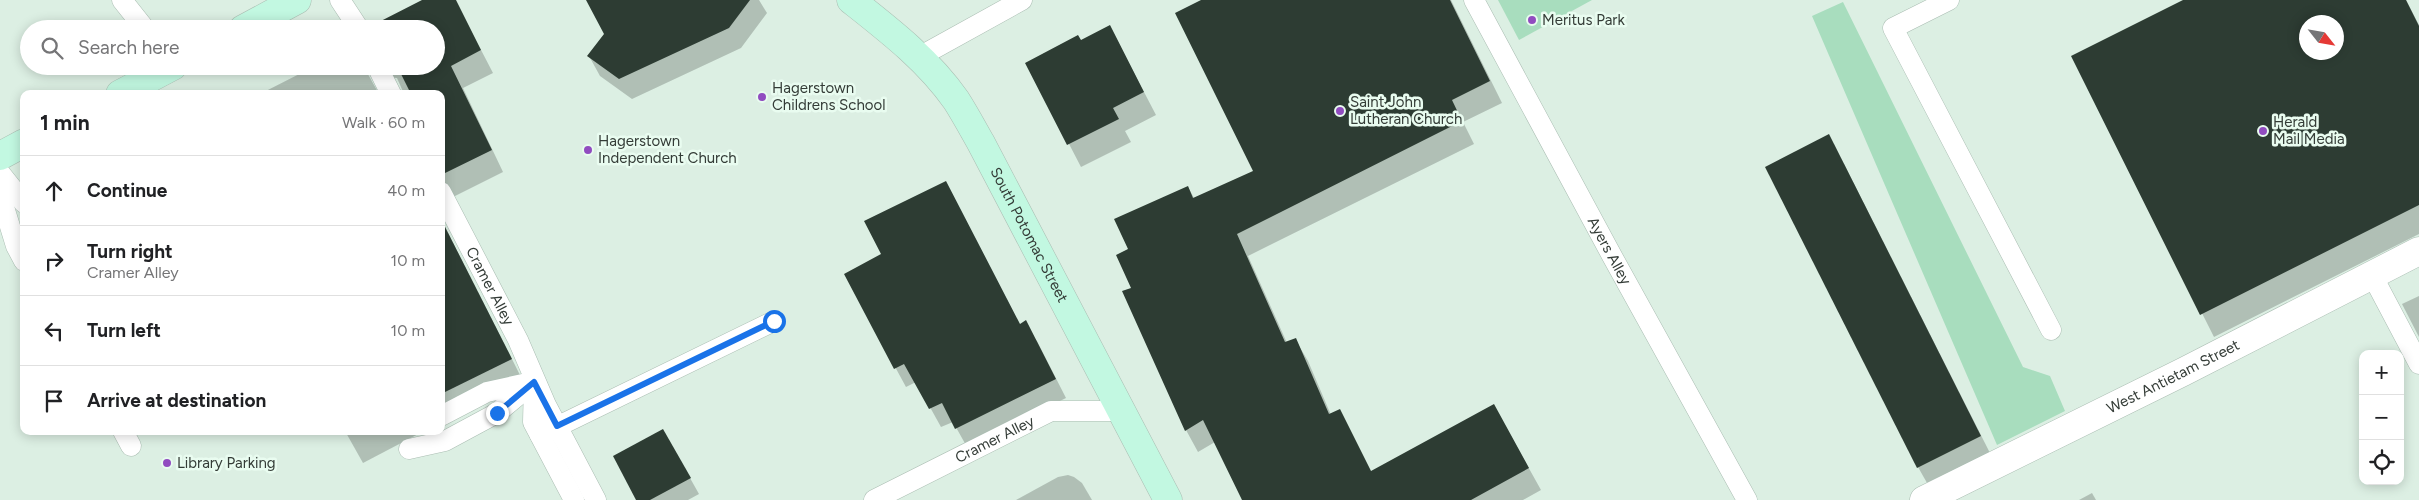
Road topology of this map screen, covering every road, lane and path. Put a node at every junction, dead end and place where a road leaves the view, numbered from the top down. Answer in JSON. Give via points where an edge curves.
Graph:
{"nodes":[{"id":1,"x":122,"y":0,"type":"edge"},
{"id":2,"x":297,"y":0,"type":"edge"},
{"id":3,"x":340,"y":0,"type":"edge"},
{"id":4,"x":851,"y":0,"type":"edge"},
{"id":5,"x":1022,"y":0,"type":"edge"},
{"id":6,"x":1474,"y":0,"type":"edge"},
{"id":7,"x":1949,"y":0,"type":"edge"},
{"id":8,"x":138,"y":20,"type":"edge"},
{"id":9,"x":260,"y":20,"type":"edge"},
{"id":10,"x":352,"y":20,"type":"edge"},
{"id":11,"x":919,"y":57,"type":"junction"},
{"id":12,"x":156,"y":75,"type":"edge"},
{"id":13,"x":382,"y":75,"type":"edge"},
{"id":14,"x":128,"y":90,"type":"edge"},
{"id":15,"x":389,"y":90,"type":"edge"},
{"id":16,"x":20,"y":145,"type":"edge"},
{"id":17,"x":0,"y":156,"type":"edge"},
{"id":18,"x":0,"y":173,"type":"edge"},
{"id":19,"x":0,"y":194,"type":"edge"},
{"id":20,"x":20,"y":198,"type":"edge"},
{"id":21,"x":445,"y":200,"type":"edge"},
{"id":22,"x":2419,"y":251,"type":"edge"},
{"id":23,"x":20,"y":254,"type":"edge"},
{"id":24,"x":2372,"y":275,"type":"junction"},
{"id":25,"x":774,"y":321,"type":"dead end"},
{"id":26,"x":2051,"y":330,"type":"dead end"},
{"id":27,"x":2419,"y":364,"type":"edge"},
{"id":28,"x":534,"y":382,"type":"junction"},
{"id":29,"x":1122,"y":411,"type":"junction"},
{"id":30,"x":445,"y":414,"type":"edge"},
{"id":31,"x":548,"y":431,"type":"junction"},
{"id":32,"x":421,"y":435,"type":"edge"},
{"id":33,"x":574,"y":500,"type":"edge"},
{"id":34,"x":596,"y":500,"type":"edge"},
{"id":35,"x":874,"y":500,"type":"edge"},
{"id":36,"x":1168,"y":500,"type":"edge"},
{"id":37,"x":1748,"y":500,"type":"edge"},
{"id":38,"x":1924,"y":500,"type":"edge"}],
"edges":[{"from":1,"to":8,"type":"lane"},
{"from":2,"to":9,"type":"main road"},
{"from":3,"to":10,"type":"lane"},
{"from":4,"to":11,"type":"main road","name":"South Potomac Street"},
{"from":5,"to":11,"type":"lane"},
{"from":6,"to":37,"type":"lane","name":"Ayers Alley"},
{"from":7,"to":26,"type":"lane","via":[[1893,28]]},
{"from":11,"to":29,"type":"main road","name":"South Potomac Street","via":[[956,100],[981,143]]},
{"from":12,"to":14,"type":"main road"},
{"from":13,"to":15,"type":"lane"},
{"from":16,"to":17,"type":"main road"},
{"from":18,"to":20,"type":"lane"},
{"from":19,"to":23,"type":"lane"},
{"from":21,"to":28,"type":"lane","name":"Cramer Alley","via":[[518,340]]},
{"from":22,"to":24,"type":"street","name":"West Antietam Street"},
{"from":24,"to":27,"type":"lane"},
{"from":24,"to":38,"type":"street","name":"West Antietam Street"},
{"from":25,"to":31,"type":"lane"},
{"from":28,"to":30,"type":"lane","via":[[487,392]]},
{"from":28,"to":31,"type":"lane","name":"Cramer Alley","via":[[533,422]]},
{"from":28,"to":32,"type":"lane","via":[[497,413],[445,441],[409,449]]},
{"from":29,"to":35,"type":"lane","name":"Cramer Alley","via":[[1051,411]]},
{"from":29,"to":36,"type":"main road","name":"South Potomac Street"},
{"from":31,"to":33,"type":"lane","name":"Cramer Alley"},
{"from":31,"to":34,"type":"lane","name":"Cramer Alley"}]}
